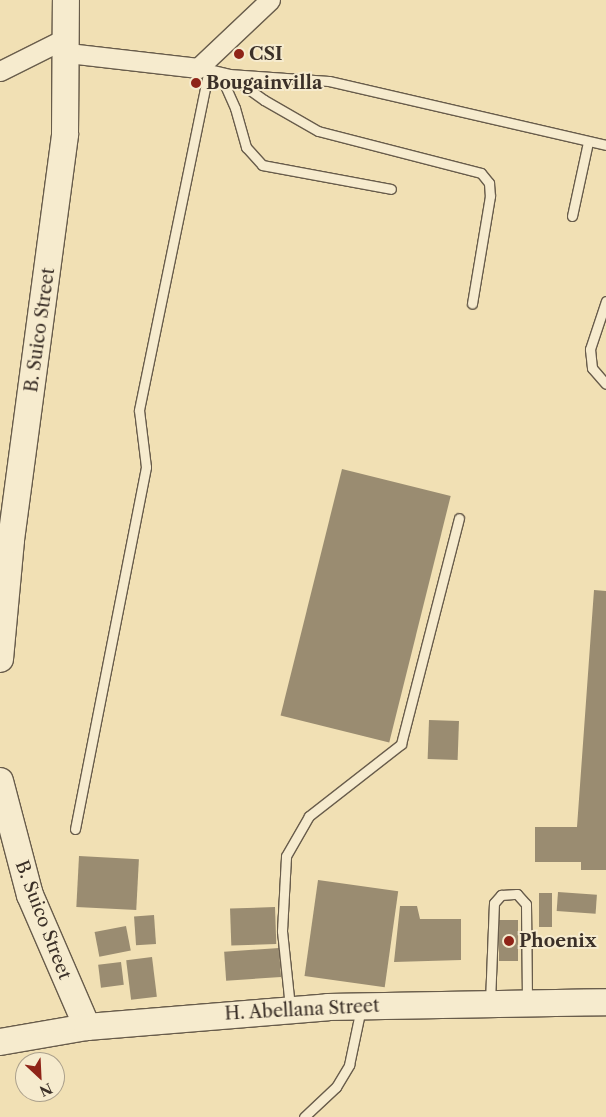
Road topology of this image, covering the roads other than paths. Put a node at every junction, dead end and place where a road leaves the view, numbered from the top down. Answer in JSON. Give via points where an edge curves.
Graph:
{"nodes":[{"id":1,"x":66,"y":0,"type":"edge"},
{"id":2,"x":270,"y":0,"type":"edge"},
{"id":3,"x":68,"y":45,"type":"junction"},
{"id":4,"x":203,"y":68,"type":"junction"},
{"id":5,"x":0,"y":71,"type":"edge"},
{"id":6,"x":219,"y":72,"type":"junction"},
{"id":7,"x":229,"y":74,"type":"junction"},
{"id":8,"x":588,"y":142,"type":"junction"},
{"id":9,"x":606,"y":145,"type":"edge"},
{"id":10,"x":391,"y":189,"type":"dead end"},
{"id":11,"x":572,"y":216,"type":"dead end"},
{"id":12,"x":606,"y":301,"type":"edge"},
{"id":13,"x":472,"y":303,"type":"dead end"},
{"id":14,"x":606,"y":384,"type":"edge"},
{"id":15,"x":459,"y":518,"type":"dead end"},
{"id":16,"x":6,"y":540,"type":"edge"},
{"id":17,"x":0,"y":659,"type":"edge"},
{"id":18,"x":0,"y":781,"type":"edge"},
{"id":19,"x":76,"y":829,"type":"dead end"},
{"id":20,"x":527,"y":1002,"type":"junction"},
{"id":21,"x":606,"y":1002,"type":"edge"},
{"id":22,"x":490,"y":1003,"type":"junction"},
{"id":23,"x":362,"y":1006,"type":"junction"},
{"id":24,"x":290,"y":1010,"type":"junction"},
{"id":25,"x":87,"y":1027,"type":"junction"},
{"id":26,"x":0,"y":1042,"type":"edge"},
{"id":27,"x":304,"y":1117,"type":"edge"}],
"edges":[{"from":1,"to":3,"type":"street","name":"B. Suico Street"},
{"from":2,"to":4,"type":"street"},
{"from":3,"to":4,"type":"street"},
{"from":3,"to":5,"type":"street"},
{"from":3,"to":16,"type":"street","name":"B. Suico Street","via":[[66,134]]},
{"from":4,"to":6,"type":"lane"},
{"from":4,"to":19,"type":"lane","via":[[139,410],[146,467]]},
{"from":6,"to":7,"type":"lane"},
{"from":6,"to":10,"type":"lane","via":[[235,108],[246,147],[262,165]]},
{"from":7,"to":8,"type":"lane","via":[[329,82]]},
{"from":7,"to":13,"type":"lane","via":[[264,100],[318,131],[481,173],[489,183],[490,196]]},
{"from":8,"to":9,"type":"lane"},
{"from":8,"to":11,"type":"lane"},
{"from":12,"to":14,"type":"lane","via":[[590,349],[592,368]]},
{"from":15,"to":24,"type":"lane","via":[[401,744],[309,816],[286,856],[282,931]]},
{"from":16,"to":17,"type":"street","name":"B. Suico Street"},
{"from":18,"to":25,"type":"street","name":"B. Suico Street","via":[[30,895]]},
{"from":20,"to":21,"type":"street","name":"H. Abellana Street"},
{"from":20,"to":22,"type":"street","name":"H. Abellana Street"},
{"from":20,"to":22,"type":"lane","via":[[526,904],[517,894],[501,895],[494,903]]},
{"from":22,"to":23,"type":"street","name":"H. Abellana Street"},
{"from":23,"to":24,"type":"street","name":"H. Abellana Street"},
{"from":23,"to":27,"type":"lane","via":[[349,1065],[336,1088]]},
{"from":24,"to":25,"type":"street","name":"H. Abellana Street"},
{"from":25,"to":26,"type":"street","name":"H. Abellana Street"}]}
